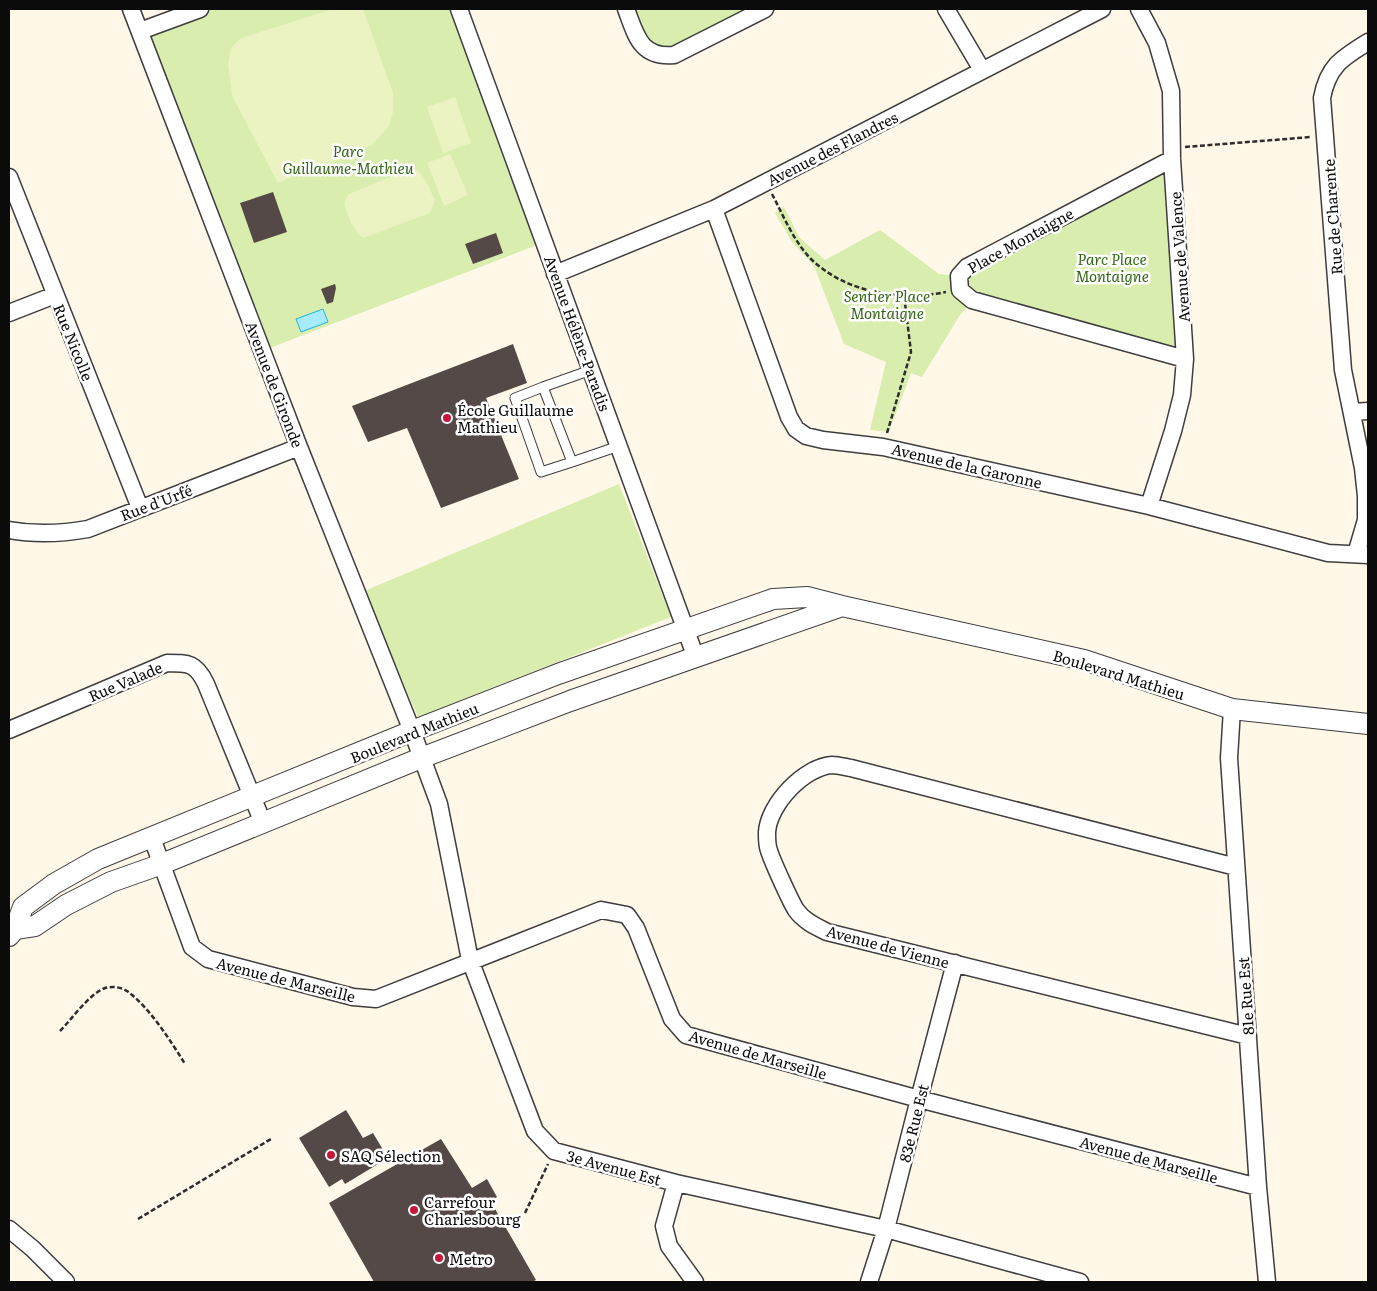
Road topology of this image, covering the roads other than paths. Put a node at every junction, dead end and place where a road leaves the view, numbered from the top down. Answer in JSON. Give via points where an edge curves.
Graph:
{"nodes":[{"id":1,"x":131,"y":9,"type":"edge"},
{"id":2,"x":200,"y":9,"type":"edge"},
{"id":3,"x":459,"y":9,"type":"edge"},
{"id":4,"x":626,"y":9,"type":"edge"},
{"id":5,"x":766,"y":9,"type":"edge"},
{"id":6,"x":946,"y":9,"type":"edge"},
{"id":7,"x":1102,"y":9,"type":"edge"},
{"id":8,"x":1139,"y":9,"type":"edge"},
{"id":9,"x":140,"y":31,"type":"junction"},
{"id":10,"x":1368,"y":42,"type":"edge"},
{"id":11,"x":982,"y":70,"type":"junction"},
{"id":12,"x":1172,"y":153,"type":"junction"},
{"id":13,"x":9,"y":176,"type":"edge"},
{"id":14,"x":714,"y":209,"type":"junction"},
{"id":15,"x":555,"y":274,"type":"junction"},
{"id":16,"x":55,"y":295,"type":"junction"},
{"id":17,"x":9,"y":313,"type":"edge"},
{"id":18,"x":1185,"y":359,"type":"junction"},
{"id":19,"x":591,"y":370,"type":"junction"},
{"id":20,"x":543,"y":387,"type":"junction"},
{"id":21,"x":1368,"y":411,"type":"edge"},
{"id":22,"x":1352,"y":412,"type":"junction"},
{"id":23,"x":299,"y":446,"type":"junction"},
{"id":24,"x":619,"y":446,"type":"junction"},
{"id":25,"x":572,"y":462,"type":"junction"},
{"id":26,"x":1148,"y":506,"type":"junction"},
{"id":27,"x":140,"y":508,"type":"junction"},
{"id":28,"x":9,"y":530,"type":"edge"},
{"id":29,"x":1362,"y":554,"type":"edge"},
{"id":30,"x":842,"y":606,"type":"junction"},
{"id":31,"x":685,"y":629,"type":"junction"},
{"id":32,"x":696,"y":658,"type":"junction"},
{"id":33,"x":1232,"y":710,"type":"junction"},
{"id":34,"x":1368,"y":724,"type":"edge"},
{"id":35,"x":9,"y":730,"type":"edge"},
{"id":36,"x":412,"y":732,"type":"junction"},
{"id":37,"x":421,"y":758,"type":"junction"},
{"id":38,"x":253,"y":797,"type":"junction"},
{"id":39,"x":263,"y":823,"type":"junction"},
{"id":40,"x":152,"y":838,"type":"junction"},
{"id":41,"x":162,"y":864,"type":"junction"},
{"id":42,"x":1236,"y":867,"type":"junction"},
{"id":43,"x":11,"y":929,"type":"edge"},
{"id":44,"x":470,"y":960,"type":"junction"},
{"id":45,"x":955,"y":963,"type":"junction"},
{"id":46,"x":1248,"y":1036,"type":"junction"},
{"id":47,"x":919,"y":1099,"type":"junction"},
{"id":48,"x":676,"y":1183,"type":"junction"},
{"id":49,"x":1258,"y":1187,"type":"junction"},
{"id":50,"x":9,"y":1229,"type":"edge"},
{"id":51,"x":886,"y":1229,"type":"junction"},
{"id":52,"x":66,"y":1282,"type":"edge"},
{"id":53,"x":695,"y":1282,"type":"edge"},
{"id":54,"x":870,"y":1282,"type":"edge"},
{"id":55,"x":1080,"y":1282,"type":"edge"},
{"id":56,"x":1267,"y":1282,"type":"edge"}],
"edges":[{"from":1,"to":9,"type":"street","name":"Avenue de Gironde"},
{"from":2,"to":9,"type":"street"},
{"from":3,"to":15,"type":"street","name":"Avenue Hélène-Paradis"},
{"from":4,"to":5,"type":"street","via":[[638,41],[664,56]]},
{"from":6,"to":11,"type":"street"},
{"from":7,"to":11,"type":"street","name":"Avenue des Flandres"},
{"from":8,"to":12,"type":"street","name":"Avenue de Valence","via":[[1157,43],[1171,91]]},
{"from":9,"to":23,"type":"street","name":"Avenue de Gironde"},
{"from":10,"to":22,"type":"street","name":"Rue de Charente","via":[[1332,69],[1322,98],[1343,370]]},
{"from":11,"to":14,"type":"street","name":"Avenue des Flandres"},
{"from":12,"to":18,"type":"street","name":"Avenue de Valence"},
{"from":12,"to":18,"type":"street","name":"Place Montaigne","via":[[968,266],[959,276],[960,290],[972,300]]},
{"from":13,"to":16,"type":"street","name":"Rue Nicolle"},
{"from":14,"to":15,"type":"street","name":"Avenue des Flandres"},
{"from":14,"to":26,"type":"street","name":"Avenue de la Garonne","via":[[789,417],[796,429],[806,436],[883,446]]},
{"from":15,"to":19,"type":"street","name":"Avenue Hélène-Paradis"},
{"from":16,"to":17,"type":"street"},
{"from":16,"to":27,"type":"street","name":"Rue Nicolle"},
{"from":18,"to":26,"type":"street","name":"Avenue de Valence","via":[[1182,395],[1173,431]]},
{"from":19,"to":20,"type":"lane"},
{"from":19,"to":24,"type":"street","name":"Avenue Hélène-Paradis"},
{"from":20,"to":25,"type":"lane"},
{"from":20,"to":25,"type":"lane","via":[[515,398],[541,472]]},
{"from":21,"to":22,"type":"street"},
{"from":22,"to":29,"type":"street","name":"Rue de Charente","via":[[1366,496]]},
{"from":23,"to":27,"type":"street","name":"Rue d'Urfé"},
{"from":23,"to":36,"type":"street","name":"Avenue de Gironde"},
{"from":24,"to":25,"type":"lane"},
{"from":24,"to":31,"type":"street","name":"Avenue Hélène-Paradis"},
{"from":26,"to":29,"type":"street","name":"Avenue de la Garonne","via":[[1328,553]]},
{"from":27,"to":28,"type":"street","name":"Rue d'Urfé","via":[[88,529],[30,534]]},
{"from":30,"to":31,"type":"street","name":"Boulevard Mathieu","via":[[807,597],[773,599]]},
{"from":30,"to":32,"type":"street","name":"Boulevard Mathieu"},
{"from":30,"to":33,"type":"street","name":"Boulevard Mathieu","via":[[1084,660]]},
{"from":31,"to":32,"type":"street","name":"Avenue Hélène-Paradis"},
{"from":31,"to":36,"type":"street","name":"Boulevard Mathieu","via":[[558,674]]},
{"from":32,"to":37,"type":"street","name":"Boulevard Mathieu","via":[[570,701]]},
{"from":33,"to":34,"type":"street","name":"Boulevard Mathieu"},
{"from":33,"to":42,"type":"street","name":"81e Rue Est","via":[[1229,758]]},
{"from":35,"to":38,"type":"street","name":"Rue Valade","via":[[167,662],[193,665],[206,684]]},
{"from":36,"to":37,"type":"street","name":"Avenue de Gironde"},
{"from":36,"to":38,"type":"street","name":"Boulevard Mathieu"},
{"from":37,"to":39,"type":"street","name":"Boulevard Mathieu"},
{"from":37,"to":44,"type":"street","name":"3e Avenue Est","via":[[439,804]]},
{"from":38,"to":39,"type":"street","name":"Rue Valade"},
{"from":38,"to":40,"type":"street","name":"Boulevard Mathieu"},
{"from":39,"to":41,"type":"street","name":"Boulevard Mathieu"},
{"from":40,"to":41,"type":"street","name":"Avenue de Marseille"},
{"from":40,"to":43,"type":"street","name":"Boulevard Mathieu","via":[[98,859],[54,884],[23,908]]},
{"from":41,"to":43,"type":"street","name":"Boulevard Mathieu","via":[[111,882],[66,905],[35,926]]},
{"from":41,"to":44,"type":"street","name":"Avenue de Marseille","via":[[192,947],[208,959],[352,997],[376,999]]},
{"from":42,"to":45,"type":"street","name":"Avenue de Vienne","via":[[851,768],[833,765],[818,768],[798,781],[782,798],[770,819],[767,832],[768,848],[796,909],[805,920],[827,932]]},
{"from":42,"to":46,"type":"street","name":"81e Rue Est"},
{"from":44,"to":47,"type":"street","name":"Avenue de Marseille","via":[[601,910],[627,915],[636,928],[672,1019],[686,1036]]},
{"from":44,"to":48,"type":"street","name":"3e Avenue Est","via":[[535,1131],[554,1151]]},
{"from":45,"to":46,"type":"street","name":"Avenue de Vienne"},
{"from":45,"to":47,"type":"street","name":"83e Rue Est"},
{"from":46,"to":49,"type":"street","name":"81e Rue Est"},
{"from":47,"to":49,"type":"street","name":"Avenue de Marseille"},
{"from":47,"to":51,"type":"street","name":"83e Rue Est"},
{"from":48,"to":51,"type":"street","name":"3e Avenue Est"},
{"from":48,"to":53,"type":"street","via":[[664,1226],[669,1246]]},
{"from":49,"to":56,"type":"street","name":"81e Rue Est"},
{"from":50,"to":52,"type":"street"},
{"from":51,"to":54,"type":"street","name":"83e Rue Est"},
{"from":51,"to":55,"type":"street","name":"3e Avenue Est"}]}
